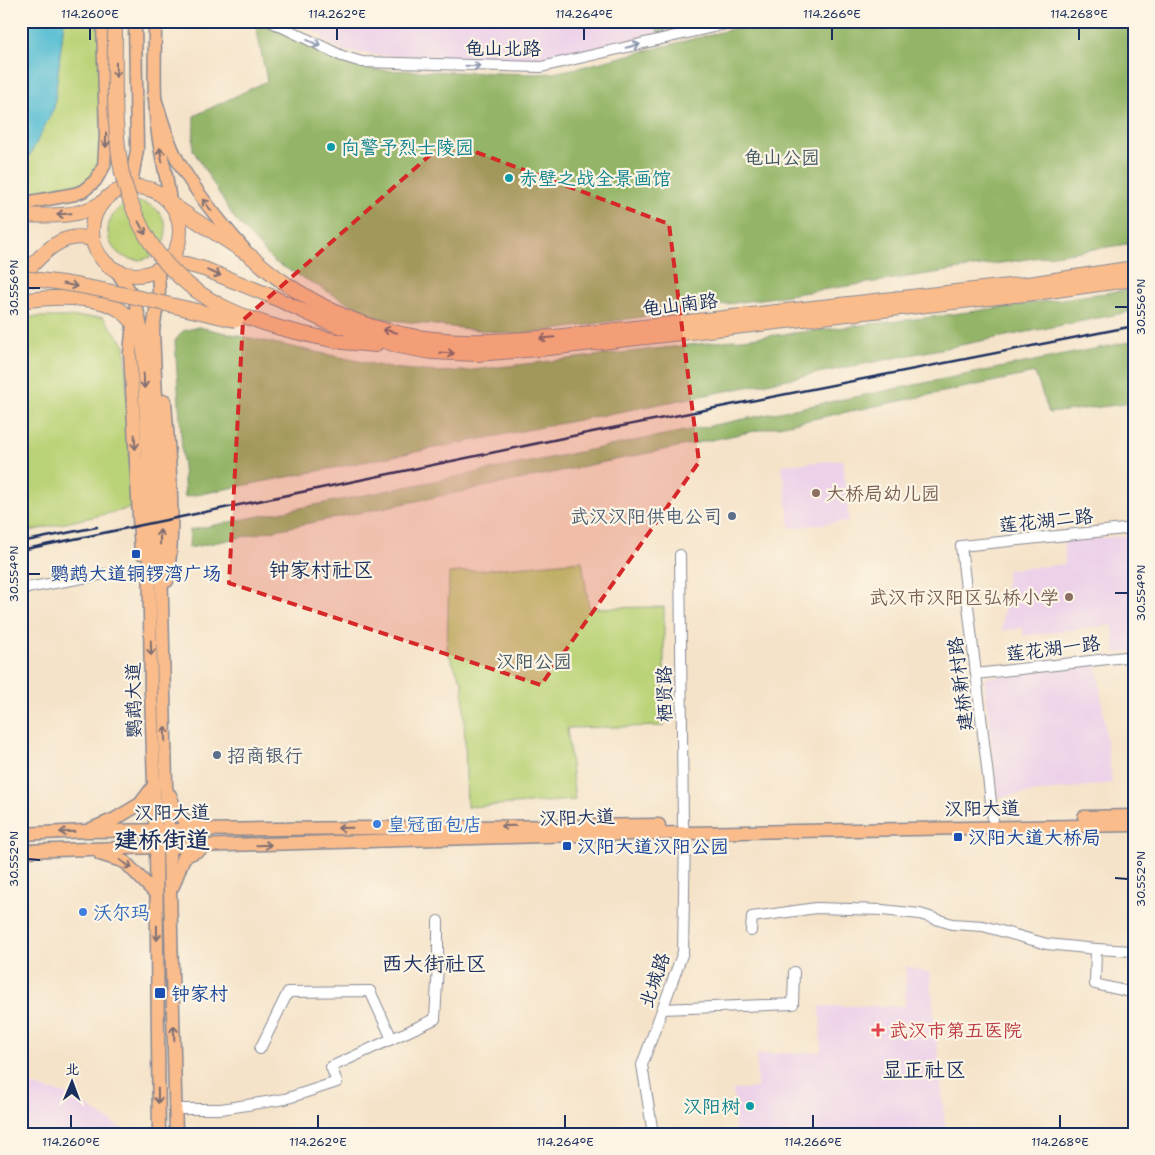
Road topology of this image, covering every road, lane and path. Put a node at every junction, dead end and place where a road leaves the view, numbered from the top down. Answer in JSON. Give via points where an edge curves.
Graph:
{"nodes":[{"id":1,"x":103,"y":21,"type":"edge"},
{"id":2,"x":114,"y":21,"type":"edge"},
{"id":3,"x":135,"y":21,"type":"edge"},
{"id":4,"x":155,"y":21,"type":"edge"},
{"id":5,"x":270,"y":21,"type":"edge"},
{"id":6,"x":739,"y":21,"type":"edge"},
{"id":7,"x":154,"y":95,"type":"junction"},
{"id":8,"x":122,"y":190,"type":"junction"},
{"id":9,"x":104,"y":201,"type":"junction"},
{"id":10,"x":170,"y":203,"type":"junction"},
{"id":11,"x":21,"y":210,"type":"edge"},
{"id":12,"x":21,"y":215,"type":"edge"},
{"id":13,"x":93,"y":241,"type":"junction"},
{"id":14,"x":250,"y":256,"type":"junction"},
{"id":15,"x":162,"y":267,"type":"junction"},
{"id":16,"x":1134,"y":268,"type":"edge"},
{"id":17,"x":117,"y":271,"type":"junction"},
{"id":18,"x":21,"y":278,"type":"edge"},
{"id":19,"x":1134,"y":279,"type":"edge"},
{"id":20,"x":21,"y":302,"type":"edge"},
{"id":21,"x":142,"y":328,"type":"junction"},
{"id":22,"x":305,"y":335,"type":"junction"},
{"id":23,"x":399,"y":346,"type":"junction"},
{"id":24,"x":1134,"y":528,"type":"edge"},
{"id":25,"x":961,"y":546,"type":"joint"},
{"id":26,"x":680,"y":554,"type":"dead end"},
{"id":27,"x":105,"y":574,"type":"dead end"},
{"id":28,"x":21,"y":589,"type":"edge"},
{"id":29,"x":156,"y":614,"type":"junction"},
{"id":30,"x":1134,"y":656,"type":"edge"},
{"id":31,"x":976,"y":674,"type":"junction"},
{"id":32,"x":160,"y":784,"type":"junction"},
{"id":33,"x":1134,"y":816,"type":"edge"},
{"id":34,"x":993,"y":819,"type":"junction"},
{"id":35,"x":1134,"y":825,"type":"edge"},
{"id":36,"x":684,"y":829,"type":"junction"},
{"id":37,"x":214,"y":830,"type":"junction"},
{"id":38,"x":156,"y":831,"type":"junction"},
{"id":39,"x":169,"y":831,"type":"junction"},
{"id":40,"x":86,"y":832,"type":"junction"},
{"id":41,"x":21,"y":834,"type":"edge"},
{"id":42,"x":216,"y":846,"type":"junction"},
{"id":43,"x":156,"y":848,"type":"junction"},
{"id":44,"x":170,"y":848,"type":"junction"},
{"id":45,"x":21,"y":851,"type":"edge"},
{"id":46,"x":85,"y":851,"type":"junction"},
{"id":47,"x":156,"y":894,"type":"junction"},
{"id":48,"x":170,"y":894,"type":"junction"},
{"id":49,"x":438,"y":921,"type":"dead end"},
{"id":50,"x":751,"y":930,"type":"dead end"},
{"id":51,"x":1096,"y":949,"type":"junction"},
{"id":52,"x":1134,"y":951,"type":"edge"},
{"id":53,"x":794,"y":972,"type":"dead end"},
{"id":54,"x":1134,"y":993,"type":"edge"},
{"id":55,"x":662,"y":1009,"type":"junction"},
{"id":56,"x":392,"y":1039,"type":"junction"},
{"id":57,"x":260,"y":1049,"type":"dead end"},
{"id":58,"x":176,"y":1109,"type":"junction"},
{"id":59,"x":159,"y":1134,"type":"edge"},
{"id":60,"x":176,"y":1134,"type":"edge"},
{"id":61,"x":654,"y":1134,"type":"edge"}],
"edges":[{"from":1,"to":11,"type":"main road","one_way":true,"via":[[104,166],[95,181],[83,190],[31,202]]},
{"from":2,"to":22,"type":"highway","one_way":true,"bridge":true,"via":[[120,162],[129,199],[140,225],[165,263],[202,296],[256,321]]},
{"from":3,"to":8,"type":"main road","via":[[138,131],[132,178]]},
{"from":4,"to":7,"type":"main road"},
{"from":5,"to":6,"type":"street","name":"龟山北路","one_way":true,"via":[[342,56],[362,62],[528,67],[559,64]]},
{"from":10,"to":7,"type":"main road","one_way":true},
{"from":14,"to":7,"type":"main road","one_way":true,"via":[[220,222],[178,161]]},
{"from":8,"to":9,"type":"highway"},
{"from":8,"to":10,"type":"highway","name":"龟山南路","via":[[148,189]]},
{"from":9,"to":12,"type":"highway","one_way":true,"via":[[82,212]]},
{"from":9,"to":13,"type":"highway","via":[[92,226]]},
{"from":10,"to":14,"type":"highway","name":"龟山南路"},
{"from":10,"to":15,"type":"highway","via":[[177,214],[180,240],[175,253]]},
{"from":13,"to":17,"type":"highway","via":[[101,259]]},
{"from":13,"to":18,"type":"highway","via":[[81,237],[59,243]]},
{"from":16,"to":14,"type":"highway","name":"龟山南路","one_way":true,"via":[[1035,283],[490,341],[418,337],[374,327],[310,299]]},
{"from":15,"to":17,"type":"highway","via":[[138,276]]},
{"from":15,"to":21,"type":"main road","name":"鹦鹉大道","via":[[159,292]]},
{"from":15,"to":23,"type":"highway","one_way":true,"via":[[196,266],[325,322]]},
{"from":17,"to":21,"type":"main road","name":"鹦鹉大道","via":[[134,300]]},
{"from":18,"to":22,"type":"highway","one_way":true,"bridge":true,"via":[[82,287]]},
{"from":23,"to":19,"type":"highway","name":"龟山南路","one_way":true,"via":[[431,352],[477,354],[549,348]]},
{"from":20,"to":21,"type":"highway","via":[[50,298],[92,300],[122,310]]},
{"from":29,"to":21,"type":"main road","name":"鹦鹉大道","one_way":true,"via":[[160,466]]},
{"from":21,"to":29,"type":"main road","one_way":true,"via":[[130,353],[142,566]]},
{"from":22,"to":23,"type":"highway","bridge":true,"via":[[343,342]]},
{"from":24,"to":25,"type":"street","name":"莲花湖二路"},
{"from":25,"to":31,"type":"street","name":"建桥新村路"},
{"from":26,"to":36,"type":"street","name":"栖贤路"},
{"from":27,"to":28,"type":"street"},
{"from":29,"to":32,"type":"main road","name":"鹦鹉大道"},
{"from":30,"to":31,"type":"street","name":"莲花湖一路"},
{"from":31,"to":34,"type":"street","name":"建桥新村路"},
{"from":32,"to":37,"type":"main road","via":[[180,817]]},
{"from":32,"to":38,"type":"main road","name":"鹦鹉大道"},
{"from":32,"to":39,"type":"main road","name":"鹦鹉大道"},
{"from":32,"to":40,"type":"main road","via":[[140,804]]},
{"from":33,"to":34,"type":"main road","name":"汉阳大道"},
{"from":34,"to":36,"type":"main road","name":"汉阳大道"},
{"from":35,"to":36,"type":"main road","name":"汉阳大道"},
{"from":36,"to":37,"type":"main road","name":"汉阳大道","one_way":true},
{"from":42,"to":36,"type":"main road","name":"汉阳大道","one_way":true},
{"from":36,"to":55,"type":"street","name":"北城路","via":[[683,952]]},
{"from":37,"to":39,"type":"main road","name":"汉阳大道"},
{"from":38,"to":39,"type":"main road","name":"汉阳大道"},
{"from":38,"to":40,"type":"main road","name":"汉阳大道"},
{"from":38,"to":43,"type":"main road","name":"鹦鹉大道"},
{"from":39,"to":44,"type":"main road","name":"鹦鹉大道"},
{"from":40,"to":41,"type":"main road","name":"汉阳大道","one_way":true},
{"from":42,"to":44,"type":"main road","name":"汉阳大道"},
{"from":42,"to":48,"type":"main road","via":[[184,857]]},
{"from":43,"to":44,"type":"main road","name":"汉阳大道"},
{"from":43,"to":46,"type":"main road","name":"汉阳大道"},
{"from":43,"to":47,"type":"main road","name":"鹦鹉大道"},
{"from":44,"to":48,"type":"main road","name":"鹦鹉大道"},
{"from":45,"to":46,"type":"main road","name":"汉阳大道"},
{"from":46,"to":47,"type":"main road","one_way":true,"via":[[125,862]]},
{"from":47,"to":59,"type":"main road","name":"鹦鹉大道","one_way":true},
{"from":58,"to":48,"type":"main road","name":"鹦鹉大道","one_way":true},
{"from":49,"to":56,"type":"street","via":[[435,1020]]},
{"from":50,"to":51,"type":"street","via":[[752,917],[784,911],[816,908],[882,910],[920,914],[952,924],[983,926],[1047,944]]},
{"from":51,"to":52,"type":"street"},
{"from":51,"to":54,"type":"street","via":[[1095,984]]},
{"from":53,"to":55,"type":"street","via":[[793,1004]]},
{"from":55,"to":61,"type":"street","name":"北城路","via":[[642,1065]]},
{"from":56,"to":57,"type":"street","via":[[370,991],[288,992]]},
{"from":56,"to":58,"type":"street","via":[[331,1067],[337,1082],[284,1098],[221,1109]]},
{"from":58,"to":60,"type":"main road","name":"鹦鹉大道"}]}
